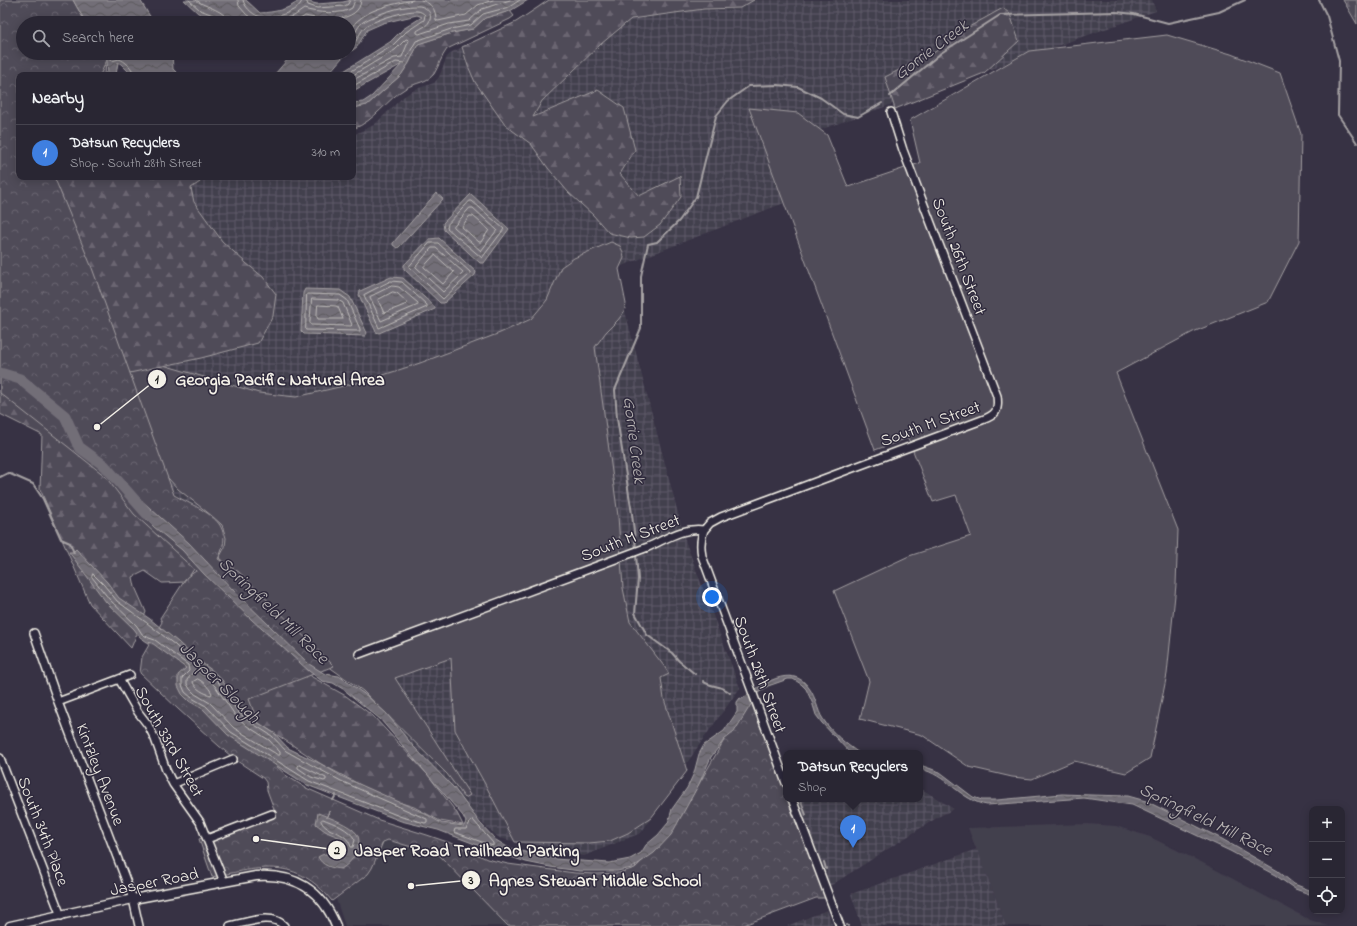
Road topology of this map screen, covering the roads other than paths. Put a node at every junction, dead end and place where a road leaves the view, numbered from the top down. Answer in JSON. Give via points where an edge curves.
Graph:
{"nodes":[{"id":1,"x":891,"y":112,"type":"dead end"},
{"id":2,"x":996,"y":412,"type":"joint"},
{"id":3,"x":704,"y":530,"type":"junction"},
{"id":4,"x":34,"y":633,"type":"dead end"},
{"id":5,"x":359,"y":654,"type":"dead end"},
{"id":6,"x":130,"y":675,"type":"dead end"},
{"id":7,"x":119,"y":679,"type":"junction"},
{"id":8,"x":58,"y":702,"type":"junction"},
{"id":9,"x":0,"y":758,"type":"edge"},
{"id":10,"x":233,"y":759,"type":"dead end"},
{"id":11,"x":783,"y":775,"type":"edge"},
{"id":12,"x":173,"y":784,"type":"junction"},
{"id":13,"x":793,"y":802,"type":"edge"},
{"id":14,"x":272,"y":814,"type":"dead end"},
{"id":15,"x":207,"y":840,"type":"junction"},
{"id":16,"x":224,"y":882,"type":"junction"},
{"id":17,"x":132,"y":899,"type":"junction"},
{"id":18,"x":61,"y":916,"type":"junction"},
{"id":19,"x":283,"y":925,"type":"edge"},
{"id":20,"x":10,"y":926,"type":"edge"},
{"id":21,"x":139,"y":926,"type":"edge"},
{"id":22,"x":230,"y":926,"type":"edge"},
{"id":23,"x":336,"y":926,"type":"edge"},
{"id":24,"x":840,"y":926,"type":"edge"}],
"edges":[{"from":1,"to":2,"type":"street","name":"South 26th Street","via":[[997,396]]},
{"from":2,"to":3,"type":"street","name":"South M Street","via":[[991,417],[721,516]]},
{"from":3,"to":5,"type":"street","name":"South M Street","via":[[694,528],[682,531],[648,547]]},
{"from":3,"to":11,"type":"street","name":"South 28th Street","via":[[700,546],[702,556]]},
{"from":4,"to":8,"type":"street","name":"Kintzley Avenue"},
{"from":6,"to":7,"type":"street"},
{"from":7,"to":8,"type":"street"},
{"from":7,"to":12,"type":"street","name":"South 33rd Street","via":[[155,738]]},
{"from":8,"to":17,"type":"street","name":"Kintzley Avenue"},
{"from":9,"to":18,"type":"street","name":"South 34th Place"},
{"from":10,"to":12,"type":"street"},
{"from":12,"to":15,"type":"street","name":"South 33rd Street","via":[[200,822]]},
{"from":13,"to":24,"type":"street"},
{"from":14,"to":15,"type":"street"},
{"from":15,"to":16,"type":"street","name":"South 33rd Street"},
{"from":16,"to":17,"type":"street","name":"Jasper Road"},
{"from":16,"to":23,"type":"street","name":"Jasper Road","via":[[270,875],[289,878],[303,884],[326,904]]},
{"from":17,"to":18,"type":"street","name":"Jasper Road"},
{"from":17,"to":21,"type":"street","name":"Kintzley Avenue"},
{"from":18,"to":20,"type":"street","name":"Jasper Road"},
{"from":19,"to":22,"type":"street","via":[[274,920],[264,919]]}]}
